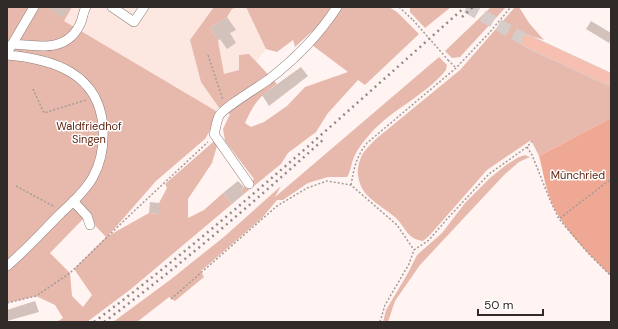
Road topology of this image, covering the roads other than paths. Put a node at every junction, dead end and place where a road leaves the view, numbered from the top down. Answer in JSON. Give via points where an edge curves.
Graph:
{"nodes":[{"id":1,"x":34,"y":7,"type":"edge"},
{"id":2,"x":86,"y":7,"type":"edge"},
{"id":3,"x":112,"y":7,"type":"edge"},
{"id":4,"x":144,"y":7,"type":"edge"},
{"id":5,"x":338,"y":7,"type":"edge"},
{"id":6,"x":527,"y":41,"type":"tunnel mouth"},
{"id":7,"x":12,"y":44,"type":"junction"},
{"id":8,"x":7,"y":54,"type":"edge"},
{"id":9,"x":611,"y":80,"type":"edge"},
{"id":10,"x":249,"y":184,"type":"dead end"},
{"id":11,"x":73,"y":201,"type":"junction"},
{"id":12,"x":90,"y":225,"type":"dead end"},
{"id":13,"x":7,"y":266,"type":"edge"}],
"edges":[{"from":1,"to":7,"type":"lane"},
{"from":2,"to":7,"type":"lane","via":[[81,22],[66,42],[55,46]]},
{"from":3,"to":4,"type":"lane","via":[[134,22]]},
{"from":5,"to":10,"type":"lane","via":[[288,63],[219,116],[214,134]]},
{"from":6,"to":9,"type":"main road"},
{"from":7,"to":8,"type":"lane"},
{"from":8,"to":11,"type":"lane","via":[[60,66],[75,74],[83,81],[100,109],[104,142],[101,158],[93,179]]},
{"from":11,"to":12,"type":"lane"},
{"from":11,"to":13,"type":"lane"}]}
